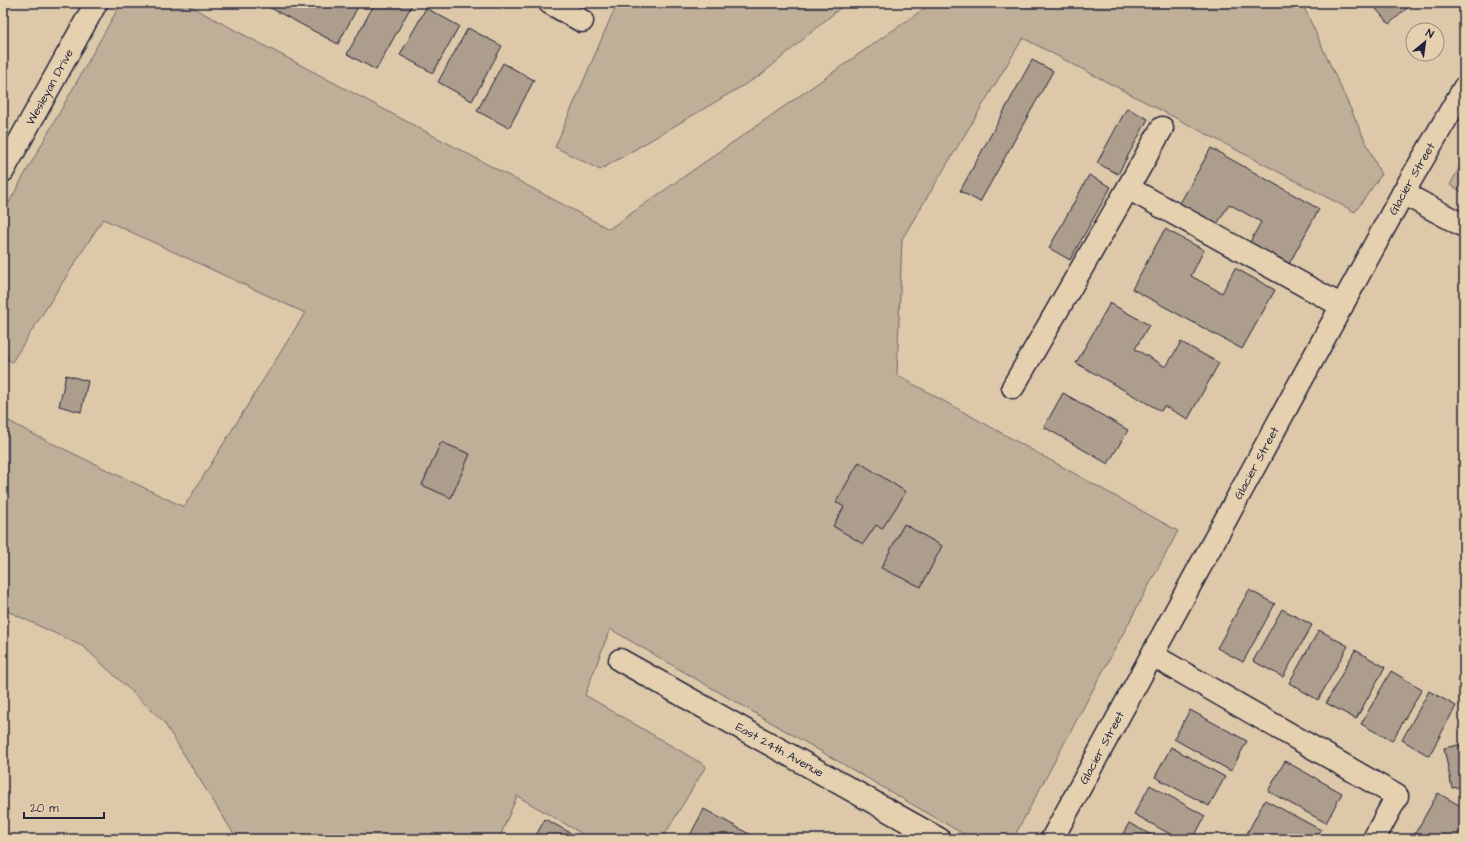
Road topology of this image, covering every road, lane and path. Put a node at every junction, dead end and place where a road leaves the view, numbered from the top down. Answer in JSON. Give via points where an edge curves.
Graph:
{"nodes":[{"id":1,"x":96,"y":3,"type":"edge"},
{"id":2,"x":550,"y":3,"type":"edge"},
{"id":3,"x":582,"y":21,"type":"dead end"},
{"id":4,"x":1464,"y":88,"type":"edge"},
{"id":5,"x":1162,"y":128,"type":"dead end"},
{"id":6,"x":3,"y":171,"type":"edge"},
{"id":7,"x":1128,"y":188,"type":"junction"},
{"id":8,"x":1403,"y":193,"type":"junction"},
{"id":9,"x":1464,"y":226,"type":"edge"},
{"id":10,"x":1342,"y":306,"type":"junction"},
{"id":11,"x":1013,"y":387,"type":"dead end"},
{"id":12,"x":1152,"y":655,"type":"junction"},
{"id":13,"x":620,"y":660,"type":"dead end"},
{"id":14,"x":939,"y":839,"type":"edge"},
{"id":15,"x":1052,"y":839,"type":"edge"},
{"id":16,"x":1374,"y":839,"type":"edge"}],
"edges":[{"from":1,"to":6,"type":"street","name":"Wesleyan Drive"},
{"from":2,"to":3,"type":"street"},
{"from":4,"to":8,"type":"street","name":"Glacier Street"},
{"from":5,"to":7,"type":"street"},
{"from":7,"to":10,"type":"street"},
{"from":7,"to":11,"type":"street"},
{"from":8,"to":9,"type":"street"},
{"from":8,"to":10,"type":"street","name":"Glacier Street"},
{"from":10,"to":12,"type":"street","name":"Glacier Street"},
{"from":12,"to":15,"type":"street","name":"Glacier Street"},
{"from":12,"to":16,"type":"street","via":[[1397,796]]},
{"from":13,"to":14,"type":"street","name":"East 24th Avenue"}]}
